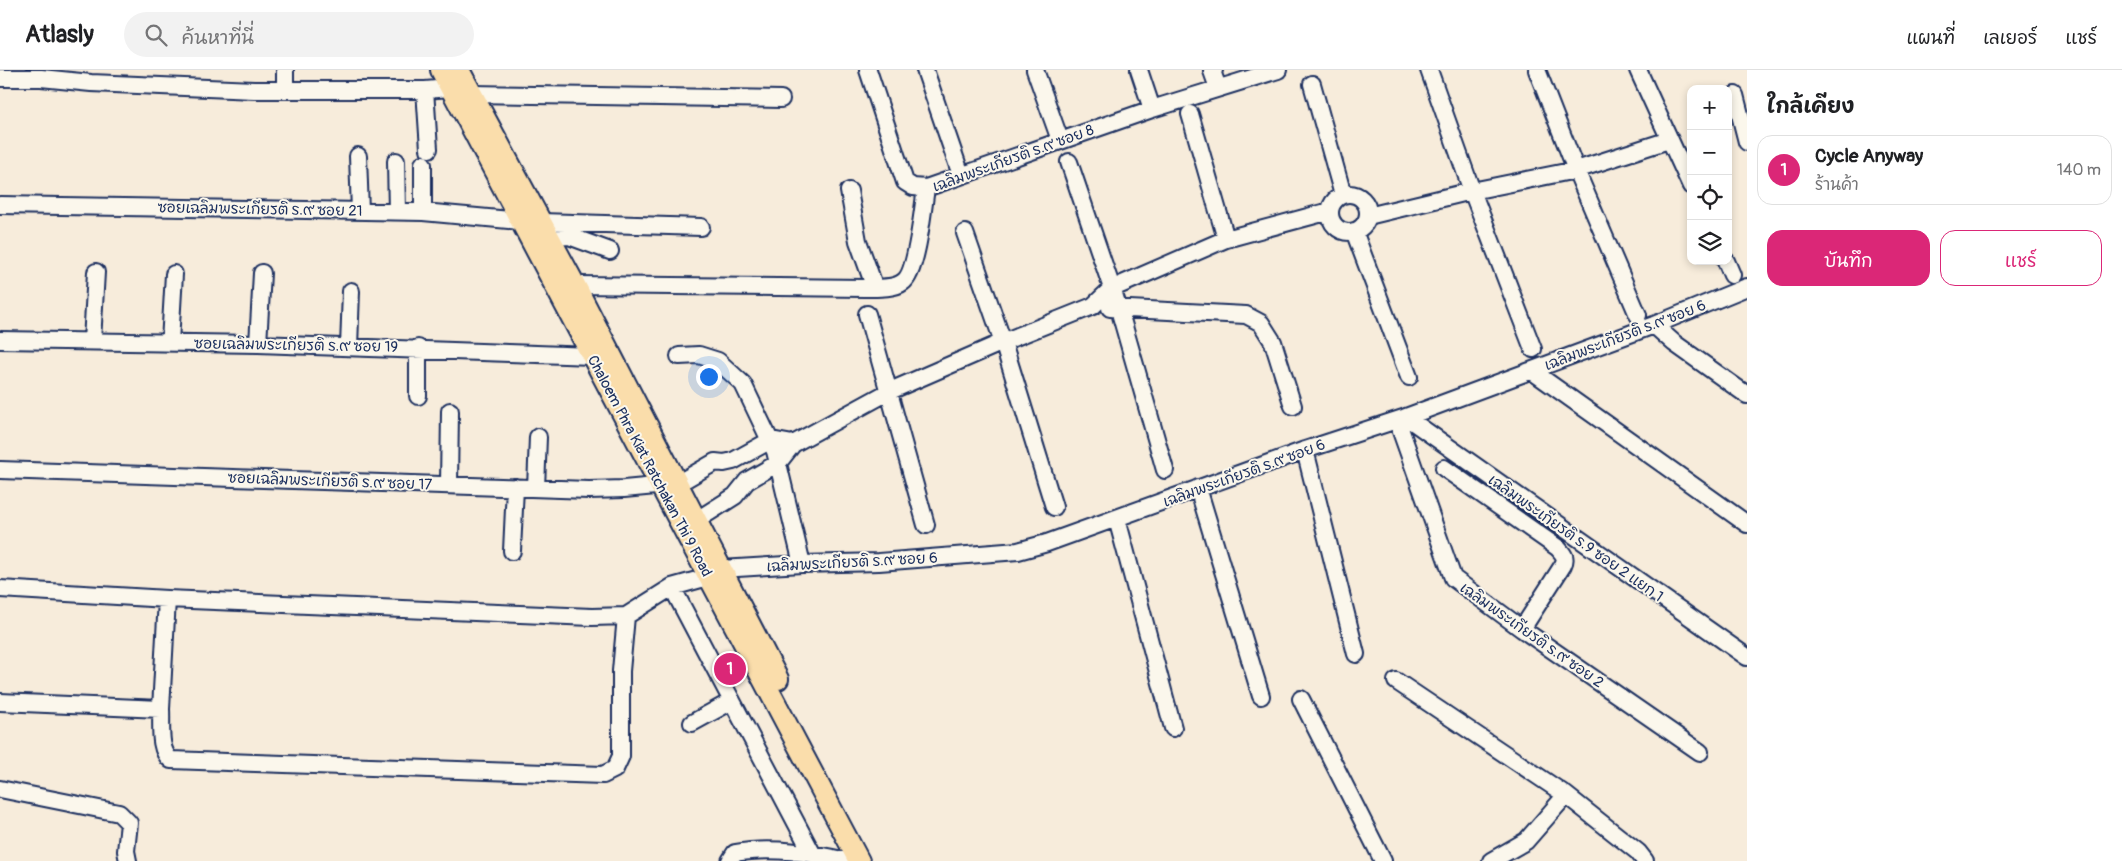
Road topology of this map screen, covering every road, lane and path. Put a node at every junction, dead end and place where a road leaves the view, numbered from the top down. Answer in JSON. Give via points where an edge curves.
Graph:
{"nodes":[{"id":1,"x":285,"y":70,"type":"edge"},
{"id":2,"x":441,"y":70,"type":"edge"},
{"id":3,"x":459,"y":70,"type":"edge"},
{"id":4,"x":868,"y":70,"type":"edge"},
{"id":5,"x":924,"y":70,"type":"edge"},
{"id":6,"x":1035,"y":70,"type":"edge"},
{"id":7,"x":1139,"y":70,"type":"edge"},
{"id":8,"x":1214,"y":70,"type":"edge"},
{"id":9,"x":1278,"y":70,"type":"edge"},
{"id":10,"x":1429,"y":70,"type":"edge"},
{"id":11,"x":1537,"y":70,"type":"edge"},
{"id":12,"x":1638,"y":70,"type":"edge"},
{"id":13,"x":0,"y":78,"type":"edge"},
{"id":14,"x":1312,"y":84,"type":"dead end"},
{"id":15,"x":450,"y":88,"type":"junction"},
{"id":16,"x":1218,"y":88,"type":"junction"},
{"id":17,"x":285,"y":90,"type":"junction"},
{"id":18,"x":425,"y":90,"type":"junction"},
{"id":19,"x":472,"y":94,"type":"junction"},
{"id":20,"x":1735,"y":95,"type":"dead end"},
{"id":21,"x":781,"y":99,"type":"dead end"},
{"id":22,"x":1152,"y":109,"type":"junction"},
{"id":23,"x":1190,"y":114,"type":"dead end"},
{"id":24,"x":1060,"y":140,"type":"junction"},
{"id":25,"x":1669,"y":140,"type":"junction"},
{"id":26,"x":1747,"y":142,"type":"edge"},
{"id":27,"x":358,"y":156,"type":"dead end"},
{"id":28,"x":396,"y":161,"type":"dead end"},
{"id":29,"x":1069,"y":162,"type":"dead end"},
{"id":30,"x":1576,"y":170,"type":"junction"},
{"id":31,"x":961,"y":175,"type":"junction"},
{"id":32,"x":1687,"y":178,"type":"edge"},
{"id":33,"x":926,"y":188,"type":"junction"},
{"id":34,"x":849,"y":191,"type":"dead end"},
{"id":35,"x":1472,"y":191,"type":"junction"},
{"id":36,"x":1343,"y":195,"type":"junction"},
{"id":37,"x":0,"y":205,"type":"edge"},
{"id":38,"x":1330,"y":210,"type":"junction"},
{"id":39,"x":360,"y":211,"type":"junction"},
{"id":40,"x":397,"y":212,"type":"junction"},
{"id":41,"x":423,"y":212,"type":"junction"},
{"id":42,"x":1368,"y":216,"type":"junction"},
{"id":43,"x":520,"y":221,"type":"junction"},
{"id":44,"x":541,"y":222,"type":"junction"},
{"id":45,"x":701,"y":227,"type":"dead end"},
{"id":46,"x":1354,"y":231,"type":"junction"},
{"id":47,"x":965,"y":233,"type":"dead end"},
{"id":48,"x":1226,"y":239,"type":"junction"},
{"id":49,"x":550,"y":241,"type":"junction"},
{"id":50,"x":610,"y":251,"type":"dead end"},
{"id":51,"x":96,"y":272,"type":"dead end"},
{"id":52,"x":262,"y":273,"type":"dead end"},
{"id":53,"x":174,"y":274,"type":"dead end"},
{"id":54,"x":575,"y":285,"type":"junction"},
{"id":55,"x":1747,"y":287,"type":"edge"},
{"id":56,"x":876,"y":288,"type":"junction"},
{"id":57,"x":1111,"y":289,"type":"junction"},
{"id":58,"x":351,"y":291,"type":"dead end"},
{"id":59,"x":1093,"y":306,"type":"junction"},
{"id":60,"x":1119,"y":309,"type":"junction"},
{"id":61,"x":867,"y":314,"type":"dead end"},
{"id":62,"x":1638,"y":315,"type":"dead end"},
{"id":63,"x":1654,"y":325,"type":"junction"},
{"id":64,"x":0,"y":340,"type":"edge"},
{"id":65,"x":92,"y":341,"type":"junction"},
{"id":66,"x":170,"y":342,"type":"junction"},
{"id":67,"x":1003,"y":342,"type":"junction"},
{"id":68,"x":258,"y":344,"type":"junction"},
{"id":69,"x":349,"y":347,"type":"junction"},
{"id":70,"x":418,"y":348,"type":"junction"},
{"id":71,"x":1533,"y":348,"type":"dead end"},
{"id":72,"x":592,"y":356,"type":"junction"},
{"id":73,"x":679,"y":356,"type":"dead end"},
{"id":74,"x":1532,"y":371,"type":"junction"},
{"id":75,"x":1409,"y":377,"type":"dead end"},
{"id":76,"x":890,"y":391,"type":"junction"},
{"id":77,"x":1747,"y":395,"type":"edge"},
{"id":78,"x":418,"y":396,"type":"dead end"},
{"id":79,"x":1292,"y":406,"type":"dead end"},
{"id":80,"x":450,"y":411,"type":"dead end"},
{"id":81,"x":1402,"y":419,"type":"junction"},
{"id":82,"x":538,"y":437,"type":"dead end"},
{"id":83,"x":771,"y":440,"type":"junction"},
{"id":84,"x":793,"y":444,"type":"junction"},
{"id":85,"x":1305,"y":450,"type":"junction"},
{"id":86,"x":778,"y":463,"type":"junction"},
{"id":87,"x":1444,"y":468,"type":"dead end"},
{"id":88,"x":0,"y":470,"type":"edge"},
{"id":89,"x":1165,"y":470,"type":"dead end"},
{"id":90,"x":668,"y":484,"type":"junction"},
{"id":91,"x":449,"y":485,"type":"junction"},
{"id":92,"x":515,"y":487,"type":"junction"},
{"id":93,"x":536,"y":488,"type":"junction"},
{"id":94,"x":1198,"y":488,"type":"junction"},
{"id":95,"x":1054,"y":507,"type":"dead end"},
{"id":96,"x":1117,"y":519,"type":"junction"},
{"id":97,"x":697,"y":520,"type":"junction"},
{"id":98,"x":1747,"y":524,"type":"edge"},
{"id":99,"x":926,"y":525,"type":"dead end"},
{"id":100,"x":512,"y":550,"type":"dead end"},
{"id":101,"x":802,"y":564,"type":"junction"},
{"id":102,"x":715,"y":573,"type":"junction"},
{"id":103,"x":672,"y":587,"type":"junction"},
{"id":104,"x":0,"y":588,"type":"edge"},
{"id":105,"x":167,"y":599,"type":"junction"},
{"id":106,"x":626,"y":616,"type":"junction"},
{"id":107,"x":1522,"y":629,"type":"junction"},
{"id":108,"x":1356,"y":654,"type":"dead end"},
{"id":109,"x":1747,"y":657,"type":"edge"},
{"id":110,"x":1396,"y":681,"type":"dead end"},
{"id":111,"x":1261,"y":696,"type":"dead end"},
{"id":112,"x":1300,"y":699,"type":"dead end"},
{"id":113,"x":732,"y":701,"type":"junction"},
{"id":114,"x":0,"y":702,"type":"edge"},
{"id":115,"x":161,"y":709,"type":"junction"},
{"id":116,"x":692,"y":723,"type":"dead end"},
{"id":117,"x":1173,"y":728,"type":"dead end"},
{"id":118,"x":1700,"y":752,"type":"dead end"},
{"id":119,"x":0,"y":789,"type":"edge"},
{"id":120,"x":1566,"y":794,"type":"junction"},
{"id":121,"x":812,"y":853,"type":"junction"},
{"id":122,"x":1498,"y":859,"type":"edge"},
{"id":123,"x":128,"y":861,"type":"edge"},
{"id":124,"x":730,"y":861,"type":"edge"},
{"id":125,"x":847,"y":861,"type":"edge"},
{"id":126,"x":859,"y":861,"type":"edge"},
{"id":127,"x":873,"y":861,"type":"edge"},
{"id":128,"x":1383,"y":861,"type":"edge"},
{"id":129,"x":1646,"y":861,"type":"edge"}],
"edges":[{"from":1,"to":17,"type":"street"},
{"from":2,"to":15,"type":"main road","name":"Chaloem Phra Kiat Ratchakan Thi 9 Road"},
{"from":3,"to":19,"type":"main road","name":"Chaloem Phra Kiat Ratchakan Thi 9 Road"},
{"from":4,"to":33,"type":"street","via":[[905,182],[913,187]]},
{"from":5,"to":31,"type":"street"},
{"from":6,"to":24,"type":"street"},
{"from":7,"to":22,"type":"street"},
{"from":8,"to":16,"type":"street"},
{"from":9,"to":16,"type":"street","name":"เฉลิมพระเกียรติ ร.๙ ซอย 8"},
{"from":10,"to":35,"type":"street"},
{"from":11,"to":30,"type":"street"},
{"from":12,"to":25,"type":"street"},
{"from":13,"to":17,"type":"street"},
{"from":14,"to":36,"type":"street"},
{"from":15,"to":18,"type":"street"},
{"from":15,"to":43,"type":"main road","name":"Chaloem Phra Kiat Ratchakan Thi 9 Road"},
{"from":16,"to":22,"type":"street","name":"เฉลิมพระเกียรติ ร.๙ ซอย 8"},
{"from":17,"to":18,"type":"street"},
{"from":18,"to":41,"type":"street"},
{"from":19,"to":21,"type":"street"},
{"from":19,"to":44,"type":"main road","name":"Chaloem Phra Kiat Ratchakan Thi 9 Road"},
{"from":20,"to":26,"type":"street"},
{"from":22,"to":24,"type":"street","name":"เฉลิมพระเกียรติ ร.๙ ซอย 8"},
{"from":23,"to":48,"type":"street"},
{"from":24,"to":31,"type":"street","name":"เฉลิมพระเกียรติ ร.๙ ซอย 8"},
{"from":25,"to":30,"type":"street"},
{"from":25,"to":32,"type":"street"},
{"from":27,"to":39,"type":"street"},
{"from":28,"to":40,"type":"street"},
{"from":29,"to":57,"type":"street"},
{"from":30,"to":35,"type":"street"},
{"from":30,"to":62,"type":"street"},
{"from":31,"to":33,"type":"street","name":"เฉลิมพระเกียรติ ร.๙ ซอย 8"},
{"from":33,"to":56,"type":"street","name":"เฉลิมพระเกียรติ ร.๙ ซอย 8","via":[[910,273],[903,282]]},
{"from":34,"to":56,"type":"street","via":[[858,241]]},
{"from":35,"to":42,"type":"street"},
{"from":35,"to":71,"type":"street"},
{"from":36,"to":38,"type":"street","via":[[1334,201]]},
{"from":36,"to":42,"type":"street","via":[[1361,198],[1367,206]]},
{"from":37,"to":39,"type":"street","name":"ซอยเฉลิมพระเกียรติ ร.๙ ซอย 21"},
{"from":38,"to":46,"type":"street","via":[[1331,220],[1337,227]]},
{"from":38,"to":48,"type":"street"},
{"from":39,"to":40,"type":"street","name":"ซอยเฉลิมพระเกียรติ ร.๙ ซอย 21"},
{"from":40,"to":41,"type":"street","name":"ซอยเฉลิมพระเกียรติ ร.๙ ซอย 21"},
{"from":41,"to":43,"type":"street","name":"ซอยเฉลิมพระเกียรติ ร.๙ ซอย 21"},
{"from":42,"to":46,"type":"street","via":[[1363,226]]},
{"from":43,"to":72,"type":"main road","name":"Chaloem Phra Kiat Ratchakan Thi 9 Road"},
{"from":44,"to":45,"type":"street"},
{"from":44,"to":49,"type":"main road","name":"Chaloem Phra Kiat Ratchakan Thi 9 Road"},
{"from":46,"to":75,"type":"street"},
{"from":47,"to":67,"type":"street"},
{"from":48,"to":57,"type":"street"},
{"from":49,"to":50,"type":"street","via":[[555,237],[569,236]]},
{"from":49,"to":54,"type":"main road","name":"Chaloem Phra Kiat Ratchakan Thi 9 Road"},
{"from":51,"to":65,"type":"street"},
{"from":52,"to":68,"type":"street"},
{"from":53,"to":66,"type":"street"},
{"from":54,"to":56,"type":"street","name":"เฉลิมพระเกียรติ ร.๙ ซอย 8"},
{"from":54,"to":90,"type":"main road","name":"Chaloem Phra Kiat Ratchakan Thi 9 Road"},
{"from":55,"to":63,"type":"street","name":"เฉลิมพระเกียรติ ร.๙ ซอย 6"},
{"from":57,"to":59,"type":"street"},
{"from":57,"to":60,"type":"street"},
{"from":58,"to":69,"type":"street"},
{"from":59,"to":60,"type":"street"},
{"from":59,"to":67,"type":"street"},
{"from":60,"to":79,"type":"street","via":[[1246,314],[1261,323],[1273,342]]},
{"from":60,"to":89,"type":"street"},
{"from":61,"to":76,"type":"street"},
{"from":63,"to":74,"type":"street","name":"เฉลิมพระเกียรติ ร.๙ ซอย 6"},
{"from":63,"to":77,"type":"street"},
{"from":64,"to":65,"type":"street","name":"ซอยเฉลิมพระเกียรติ ร.๙ ซอย 19"},
{"from":65,"to":66,"type":"street","name":"ซอยเฉลิมพระเกียรติ ร.๙ ซอย 19"},
{"from":66,"to":68,"type":"street","name":"ซอยเฉลิมพระเกียรติ ร.๙ ซอย 19"},
{"from":67,"to":76,"type":"street"},
{"from":67,"to":95,"type":"street"},
{"from":68,"to":69,"type":"street","name":"ซอยเฉลิมพระเกียรติ ร.๙ ซอย 19"},
{"from":69,"to":70,"type":"street","name":"ซอยเฉลิมพระเกียรติ ร.๙ ซอย 19"},
{"from":70,"to":72,"type":"street","name":"ซอยเฉลิมพระเกียรติ ร.๙ ซอย 19"},
{"from":70,"to":78,"type":"street"},
{"from":72,"to":90,"type":"main road","name":"Chaloem Phra Kiat Ratchakan Thi 9 Road"},
{"from":73,"to":83,"type":"street","via":[[699,356],[718,361],[730,370],[743,384]]},
{"from":74,"to":81,"type":"street","name":"เฉลิมพระเกียรติ ร.๙ ซอย 6"},
{"from":74,"to":98,"type":"street"},
{"from":76,"to":84,"type":"street"},
{"from":76,"to":99,"type":"street"},
{"from":80,"to":91,"type":"street"},
{"from":81,"to":85,"type":"street","name":"เฉลิมพระเกียรติ ร.๙ ซอย 6"},
{"from":81,"to":107,"type":"street","name":"เฉลิมพระเกียรติ ร.๙ ซอย 2","via":[[1453,578]]},
{"from":81,"to":109,"type":"street","name":"เฉลิมพระเกียรติ ร.9 ซอย 2 แยก 1"},
{"from":82,"to":93,"type":"street"},
{"from":83,"to":84,"type":"street"},
{"from":83,"to":86,"type":"street"},
{"from":83,"to":90,"type":"street","via":[[733,461],[714,462]]},
{"from":84,"to":86,"type":"street"},
{"from":85,"to":94,"type":"street","name":"เฉลิมพระเกียรติ ร.๙ ซอย 6"},
{"from":85,"to":108,"type":"street"},
{"from":86,"to":97,"type":"street","via":[[747,481],[735,496]]},
{"from":86,"to":101,"type":"street"},
{"from":87,"to":107,"type":"street","via":[[1564,555],[1566,560]]},
{"from":88,"to":91,"type":"street","name":"ซอยเฉลิมพระเกียรติ ร.๙ ซอย 17"},
{"from":90,"to":93,"type":"street","name":"ซอยเฉลิมพระเกียรติ ร.๙ ซอย 17","via":[[624,489]]},
{"from":90,"to":97,"type":"main road","name":"Chaloem Phra Kiat Ratchakan Thi 9 Road"},
{"from":90,"to":102,"type":"main road","name":"Chaloem Phra Kiat Ratchakan Thi 9 Road"},
{"from":91,"to":92,"type":"street","name":"ซอยเฉลิมพระเกียรติ ร.๙ ซอย 17"},
{"from":92,"to":93,"type":"street","name":"ซอยเฉลิมพระเกียรติ ร.๙ ซอย 17"},
{"from":92,"to":100,"type":"street"},
{"from":94,"to":96,"type":"street","name":"เฉลิมพระเกียรติ ร.๙ ซอย 6"},
{"from":94,"to":111,"type":"street"},
{"from":96,"to":101,"type":"street","name":"เฉลิมพระเกียรติ ร.๙ ซอย 6","via":[[1018,551],[879,562]]},
{"from":96,"to":117,"type":"street"},
{"from":97,"to":102,"type":"main road","name":"Chaloem Phra Kiat Ratchakan Thi 9 Road"},
{"from":101,"to":102,"type":"street","name":"เฉลิมพระเกียรติ ร.๙ ซอย 6"},
{"from":102,"to":103,"type":"street","name":"เฉลิมพระเกียรติ ร.๙ ซอย 6"},
{"from":102,"to":126,"type":"main road","name":"Chaloem Phra Kiat Ratchakan Thi 9 Road"},
{"from":102,"to":127,"type":"main road","name":"Chaloem Phra Kiat Ratchakan Thi 9 Road"},
{"from":103,"to":106,"type":"street","name":"เฉลิมพระเกียรติ ร.๙ ซอย 6"},
{"from":103,"to":113,"type":"street"},
{"from":104,"to":105,"type":"street"},
{"from":105,"to":106,"type":"street"},
{"from":105,"to":115,"type":"street"},
{"from":106,"to":115,"type":"street","via":[[621,671],[621,756],[615,769],[603,775],[171,760],[163,749]]},
{"from":107,"to":118,"type":"street","name":"เฉลิมพระเกียรติ ร.๙ ซอย 2"},
{"from":110,"to":120,"type":"street"},
{"from":112,"to":128,"type":"street"},
{"from":113,"to":116,"type":"street"},
{"from":113,"to":121,"type":"street"},
{"from":114,"to":115,"type":"street"},
{"from":119,"to":123,"type":"street","via":[[119,813],[129,823]]},
{"from":120,"to":122,"type":"street","via":[[1526,841]]},
{"from":120,"to":129,"type":"street"},
{"from":121,"to":124,"type":"street","via":[[754,849],[735,853]]},
{"from":121,"to":125,"type":"street"}]}
